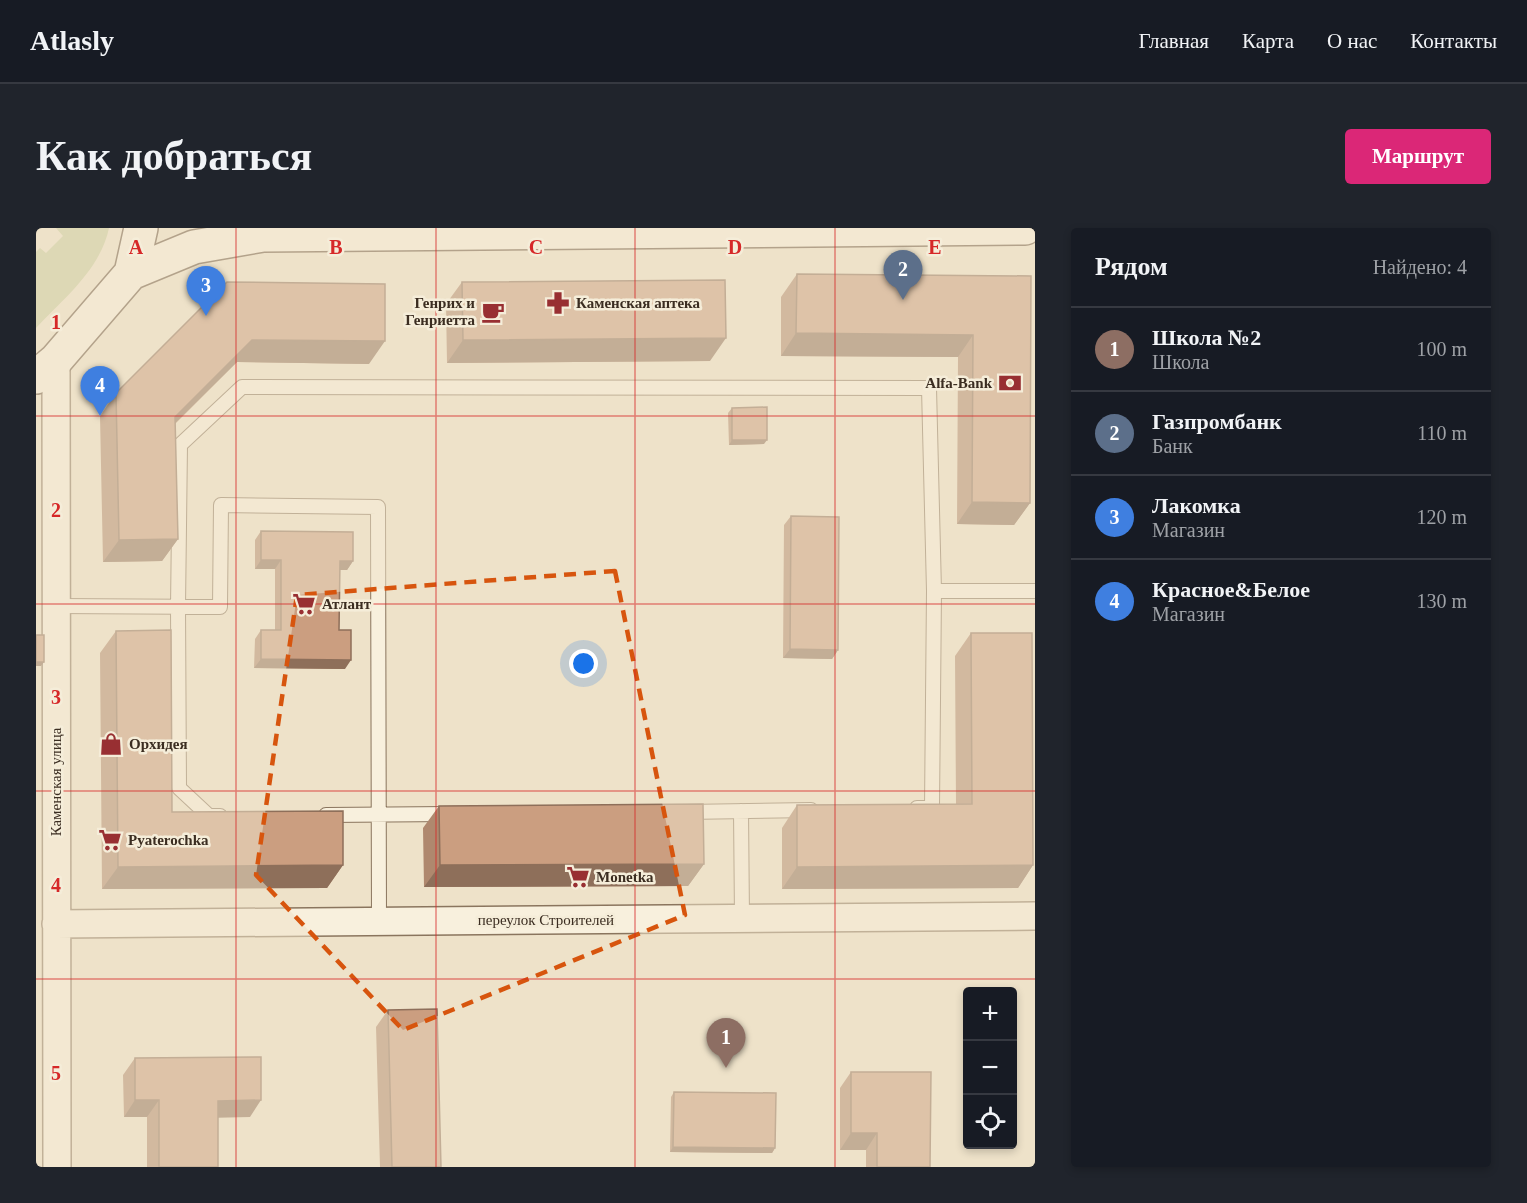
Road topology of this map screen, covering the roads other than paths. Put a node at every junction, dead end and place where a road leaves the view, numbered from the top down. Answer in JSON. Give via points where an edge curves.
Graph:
{"nodes":[{"id":1,"x":141,"y":228,"type":"edge"},
{"id":2,"x":1025,"y":228,"type":"edge"},
{"id":3,"x":254,"y":231,"type":"edge"},
{"id":4,"x":130,"y":273,"type":"junction"},
{"id":5,"x":46,"y":369,"type":"edge"},
{"id":6,"x":934,"y":591,"type":"junction"},
{"id":7,"x":1035,"y":591,"type":"edge"},
{"id":8,"x":178,"y":607,"type":"junction"},
{"id":9,"x":49,"y":617,"type":"edge"},
{"id":10,"x":908,"y":808,"type":"edge"},
{"id":11,"x":825,"y":810,"type":"edge"},
{"id":12,"x":741,"y":811,"type":"junction"},
{"id":13,"x":671,"y":812,"type":"edge"},
{"id":14,"x":379,"y":814,"type":"junction"},
{"id":15,"x":461,"y":814,"type":"edge"},
{"id":16,"x":311,"y":815,"type":"edge"},
{"id":17,"x":232,"y":816,"type":"edge"},
{"id":18,"x":1035,"y":916,"type":"edge"},
{"id":19,"x":742,"y":918,"type":"junction"},
{"id":20,"x":379,"y":921,"type":"junction"},
{"id":21,"x":56,"y":924,"type":"junction"},
{"id":22,"x":57,"y":1167,"type":"edge"}],
"edges":[{"from":1,"to":4,"type":"main road"},
{"from":2,"to":3,"type":"main road"},
{"from":3,"to":4,"type":"main road","via":[[194,247]]},
{"from":4,"to":5,"type":"main road"},
{"from":5,"to":9,"type":"street","name":"Каменская улица"},
{"from":6,"to":7,"type":"lane"},
{"from":6,"to":8,"type":"lane","via":[[929,388],[242,387],[180,445]]},
{"from":6,"to":10,"type":"lane","via":[[932,808]]},
{"from":8,"to":9,"type":"lane"},
{"from":8,"to":14,"type":"lane","via":[[220,607],[221,505],[378,507]]},
{"from":8,"to":17,"type":"lane","via":[[180,788],[209,816]]},
{"from":9,"to":21,"type":"street","name":"Каменская улица"},
{"from":11,"to":12,"type":"lane"},
{"from":12,"to":13,"type":"lane"},
{"from":12,"to":19,"type":"lane"},
{"from":14,"to":15,"type":"lane"},
{"from":14,"to":16,"type":"lane"},
{"from":14,"to":20,"type":"lane"},
{"from":18,"to":19,"type":"street","name":"переулок Строителей"},
{"from":19,"to":20,"type":"street","name":"переулок Строителей"},
{"from":20,"to":21,"type":"street","name":"переулок Строителей"},
{"from":21,"to":22,"type":"street","name":"Каменская улица"}]}
